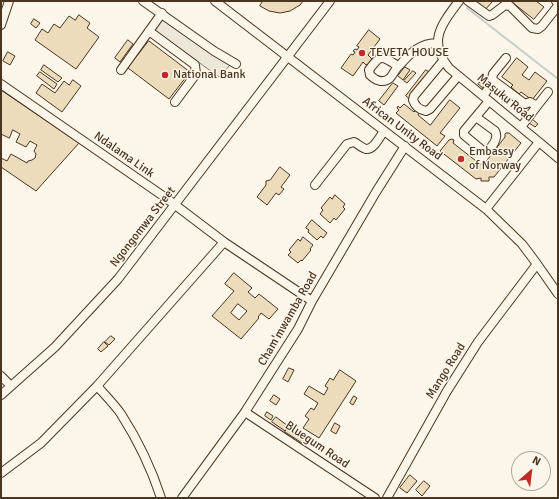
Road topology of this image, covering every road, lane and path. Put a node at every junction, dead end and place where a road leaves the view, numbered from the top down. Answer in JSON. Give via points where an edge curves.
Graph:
{"nodes":[{"id":1,"x":9,"y":1,"type":"edge"},
{"id":2,"x":143,"y":1,"type":"edge"},
{"id":3,"x":215,"y":1,"type":"edge"},
{"id":4,"x":330,"y":1,"type":"edge"},
{"id":5,"x":459,"y":1,"type":"edge"},
{"id":6,"x":468,"y":1,"type":"edge"},
{"id":7,"x":556,"y":1,"type":"edge"},
{"id":8,"x":162,"y":14,"type":"junction"},
{"id":9,"x":1,"y":25,"type":"edge"},
{"id":10,"x":149,"y":31,"type":"junction"},
{"id":11,"x":438,"y":43,"type":"junction"},
{"id":12,"x":286,"y":57,"type":"junction"},
{"id":13,"x":506,"y":58,"type":"dead end"},
{"id":14,"x":443,"y":61,"type":"junction"},
{"id":15,"x":236,"y":64,"type":"dead end"},
{"id":16,"x":398,"y":66,"type":"dead end"},
{"id":17,"x":121,"y":70,"type":"dead end"},
{"id":18,"x":458,"y":76,"type":"junction"},
{"id":19,"x":494,"y":81,"type":"junction"},
{"id":20,"x":1,"y":84,"type":"edge"},
{"id":21,"x":548,"y":92,"type":"dead end"},
{"id":22,"x":486,"y":99,"type":"junction"},
{"id":23,"x":175,"y":102,"type":"dead end"},
{"id":24,"x":537,"y":106,"type":"junction"},
{"id":25,"x":476,"y":117,"type":"dead end"},
{"id":26,"x":521,"y":127,"type":"junction"},
{"id":27,"x":384,"y":130,"type":"junction"},
{"id":28,"x":539,"y":142,"type":"junction"},
{"id":29,"x":405,"y":146,"type":"junction"},
{"id":30,"x":558,"y":158,"type":"edge"},
{"id":31,"x":315,"y":185,"type":"dead end"},
{"id":32,"x":175,"y":206,"type":"junction"},
{"id":33,"x":486,"y":209,"type":"junction"},
{"id":34,"x":224,"y":242,"type":"junction"},
{"id":35,"x":538,"y":264,"type":"junction"},
{"id":36,"x":558,"y":294,"type":"edge"},
{"id":37,"x":312,"y":301,"type":"junction"},
{"id":38,"x":1,"y":376,"type":"edge"},
{"id":39,"x":11,"y":386,"type":"junction"},
{"id":40,"x":97,"y":386,"type":"junction"},
{"id":41,"x":1,"y":395,"type":"edge"},
{"id":42,"x":245,"y":412,"type":"junction"},
{"id":43,"x":1,"y":473,"type":"edge"},
{"id":44,"x":161,"y":498,"type":"edge"},
{"id":45,"x":182,"y":498,"type":"edge"},
{"id":46,"x":375,"y":498,"type":"edge"},
{"id":47,"x":387,"y":498,"type":"edge"}],
"edges":[{"from":1,"to":9,"type":"street"},
{"from":2,"to":8,"type":"street"},
{"from":3,"to":12,"type":"street","name":"African Unity Road"},
{"from":4,"to":12,"type":"street","name":"Ngongomwa Street"},
{"from":5,"to":11,"type":"street","name":"Masuku Road","via":[[443,23]]},
{"from":6,"to":7,"type":"street","via":[[489,16],[505,5],[510,6],[532,28],[538,29],[557,7]]},
{"from":8,"to":10,"type":"street"},
{"from":8,"to":15,"type":"street"},
{"from":10,"to":17,"type":"street"},
{"from":10,"to":23,"type":"street","via":[[195,65],[196,74]]},
{"from":11,"to":14,"type":"street","name":"Masuku Road"},
{"from":11,"to":16,"type":"street","via":[[421,46]]},
{"from":12,"to":27,"type":"street","name":"African Unity Road"},
{"from":12,"to":32,"type":"street","name":"Ngongomwa Street"},
{"from":13,"to":19,"type":"street","via":[[493,74]]},
{"from":14,"to":18,"type":"street","name":"Masuku Road"},
{"from":14,"to":18,"type":"street","via":[[414,96],[414,104],[426,111]]},
{"from":18,"to":22,"type":"street","name":"Masuku Road"},
{"from":19,"to":22,"type":"street"},
{"from":19,"to":24,"type":"street","via":[[522,103],[530,102]]},
{"from":20,"to":32,"type":"street","name":"Ndalama Link"},
{"from":21,"to":24,"type":"street"},
{"from":22,"to":25,"type":"street"},
{"from":22,"to":26,"type":"street","name":"Masuku Road"},
{"from":24,"to":26,"type":"street"},
{"from":26,"to":28,"type":"street","name":"Masuku Road"},
{"from":27,"to":29,"type":"street","name":"African Unity Road"},
{"from":27,"to":31,"type":"street","via":[[370,149],[354,142],[347,144]]},
{"from":28,"to":30,"type":"street","name":"Masuku Road"},
{"from":28,"to":33,"type":"street"},
{"from":29,"to":33,"type":"street","name":"African Unity Road"},
{"from":29,"to":37,"type":"street","name":"Cham'mwamba Road"},
{"from":32,"to":34,"type":"street","name":"Ndalama Link"},
{"from":32,"to":39,"type":"street","name":"Ngongomwa Street","via":[[118,279],[55,347]]},
{"from":33,"to":35,"type":"street","name":"African Unity Road","via":[[522,244]]},
{"from":34,"to":37,"type":"street","name":"Ndalama Link"},
{"from":34,"to":40,"type":"street"},
{"from":35,"to":36,"type":"street","name":"African Unity Road"},
{"from":35,"to":47,"type":"street","name":"Mango Road","via":[[478,342],[443,398]]},
{"from":37,"to":42,"type":"street","name":"Cham'mwamba Road","via":[[298,329]]},
{"from":38,"to":39,"type":"street"},
{"from":39,"to":41,"type":"street","name":"Ngongomwa Street"},
{"from":40,"to":43,"type":"street","via":[[41,443]]},
{"from":40,"to":44,"type":"street","via":[[120,413],[134,437]]},
{"from":42,"to":45,"type":"street","name":"Cham'mwamba Road"},
{"from":42,"to":46,"type":"street","name":"Bluegum Road"}]}
